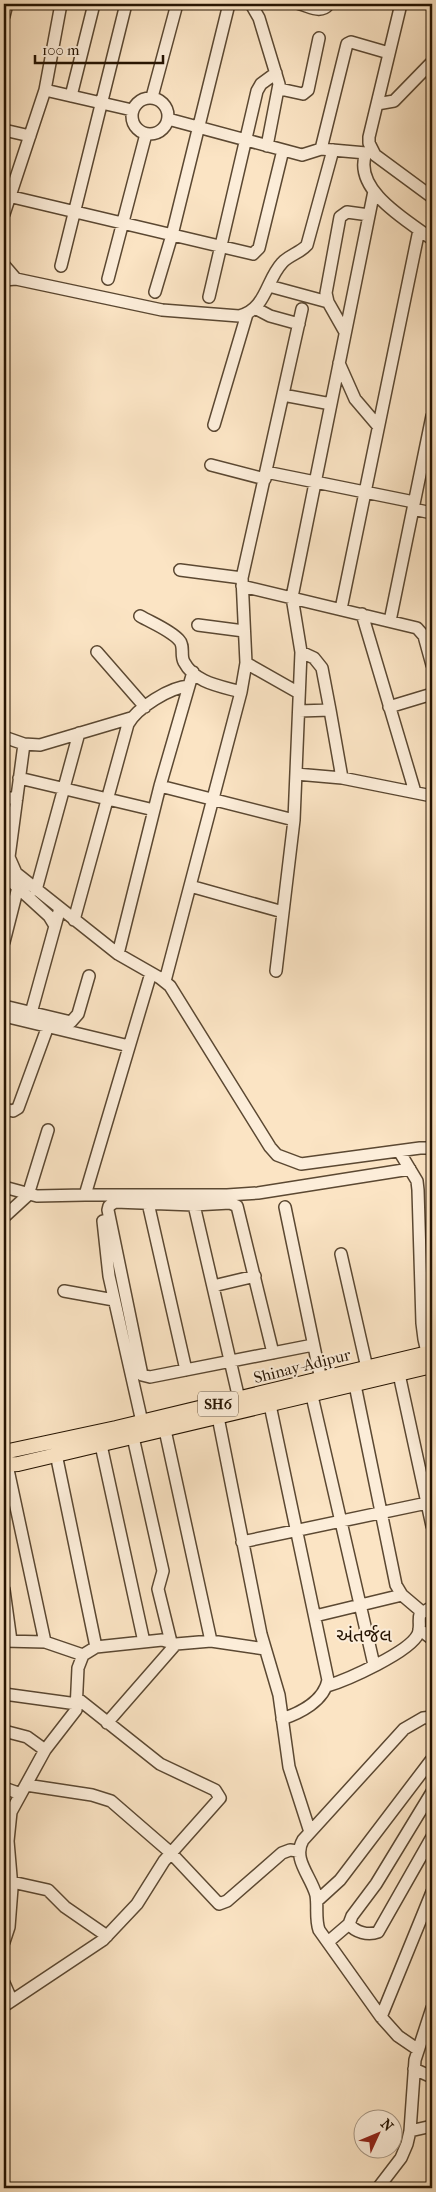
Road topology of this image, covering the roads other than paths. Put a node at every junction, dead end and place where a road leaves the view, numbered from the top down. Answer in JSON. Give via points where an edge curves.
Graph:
{"nodes":[{"id":1,"x":7,"y":4,"type":"edge"},
{"id":2,"x":61,"y":4,"type":"edge"},
{"id":3,"x":94,"y":4,"type":"edge"},
{"id":4,"x":126,"y":4,"type":"edge"},
{"id":5,"x":177,"y":4,"type":"edge"},
{"id":6,"x":228,"y":4,"type":"edge"},
{"id":7,"x":251,"y":4,"type":"edge"},
{"id":8,"x":300,"y":4,"type":"edge"},
{"id":9,"x":329,"y":4,"type":"edge"},
{"id":10,"x":401,"y":4,"type":"edge"},
{"id":11,"x":4,"y":16,"type":"edge"},
{"id":12,"x":319,"y":38,"type":"dead end"},
{"id":13,"x":389,"y":53,"type":"junction"},
{"id":14,"x":432,"y":62,"type":"edge"},
{"id":15,"x":276,"y":73,"type":"junction"},
{"id":16,"x":280,"y":89,"type":"junction"},
{"id":17,"x":45,"y":90,"type":"junction"},
{"id":18,"x":72,"y":96,"type":"junction"},
{"id":19,"x":152,"y":97,"type":"junction"},
{"id":20,"x":101,"y":103,"type":"junction"},
{"id":21,"x":377,"y":104,"type":"junction"},
{"id":22,"x":132,"y":110,"type":"junction"},
{"id":23,"x":168,"y":119,"type":"junction"},
{"id":24,"x":198,"y":127,"type":"junction"},
{"id":25,"x":4,"y":130,"type":"edge"},
{"id":26,"x":146,"y":134,"type":"junction"},
{"id":27,"x":30,"y":136,"type":"junction"},
{"id":28,"x":246,"y":140,"type":"junction"},
{"id":29,"x":267,"y":146,"type":"junction"},
{"id":30,"x":321,"y":149,"type":"junction"},
{"id":31,"x":283,"y":150,"type":"junction"},
{"id":32,"x":333,"y":150,"type":"junction"},
{"id":33,"x":369,"y":152,"type":"junction"},
{"id":34,"x":374,"y":191,"type":"junction"},
{"id":35,"x":7,"y":196,"type":"edge"},
{"id":36,"x":432,"y":197,"type":"edge"},
{"id":37,"x":74,"y":212,"type":"junction"},
{"id":38,"x":4,"y":214,"type":"edge"},
{"id":39,"x":369,"y":215,"type":"junction"},
{"id":40,"x":123,"y":223,"type":"junction"},
{"id":41,"x":419,"y":230,"type":"junction"},
{"id":42,"x":172,"y":235,"type":"junction"},
{"id":43,"x":432,"y":239,"type":"edge"},
{"id":44,"x":220,"y":247,"type":"junction"},
{"id":45,"x":4,"y":265,"type":"edge"},
{"id":46,"x":61,"y":266,"type":"dead end"},
{"id":47,"x":108,"y":278,"type":"dead end"},
{"id":48,"x":16,"y":279,"type":"junction"},
{"id":49,"x":4,"y":280,"type":"edge"},
{"id":50,"x":269,"y":286,"type":"junction"},
{"id":51,"x":156,"y":292,"type":"dead end"},
{"id":52,"x":209,"y":297,"type":"dead end"},
{"id":53,"x":328,"y":302,"type":"junction"},
{"id":54,"x":302,"y":310,"type":"dead end"},
{"id":55,"x":251,"y":311,"type":"junction"},
{"id":56,"x":299,"y":324,"type":"junction"},
{"id":57,"x":345,"y":332,"type":"junction"},
{"id":58,"x":340,"y":363,"type":"junction"},
{"id":59,"x":283,"y":395,"type":"junction"},
{"id":60,"x":331,"y":404,"type":"junction"},
{"id":61,"x":432,"y":416,"type":"edge"},
{"id":62,"x":214,"y":426,"type":"dead end"},
{"id":63,"x":378,"y":426,"type":"junction"},
{"id":64,"x":210,"y":465,"type":"dead end"},
{"id":65,"x":266,"y":476,"type":"junction"},
{"id":66,"x":316,"y":482,"type":"junction"},
{"id":67,"x":365,"y":492,"type":"junction"},
{"id":68,"x":414,"y":506,"type":"junction"},
{"id":69,"x":432,"y":513,"type":"edge"},
{"id":70,"x":180,"y":570,"type":"dead end"},
{"id":71,"x":242,"y":582,"type":"junction"},
{"id":72,"x":292,"y":597,"type":"junction"},
{"id":73,"x":341,"y":609,"type":"junction"},
{"id":74,"x":362,"y":614,"type":"junction"},
{"id":75,"x":140,"y":616,"type":"dead end"},
{"id":76,"x":390,"y":621,"type":"junction"},
{"id":77,"x":198,"y":625,"type":"dead end"},
{"id":78,"x":244,"y":631,"type":"junction"},
{"id":79,"x":97,"y":652,"type":"dead end"},
{"id":80,"x":301,"y":652,"type":"junction"},
{"id":81,"x":246,"y":663,"type":"junction"},
{"id":82,"x":432,"y":665,"type":"edge"},
{"id":83,"x":193,"y":672,"type":"junction"},
{"id":84,"x":189,"y":686,"type":"junction"},
{"id":85,"x":240,"y":692,"type":"junction"},
{"id":86,"x":299,"y":693,"type":"junction"},
{"id":87,"x":432,"y":694,"type":"edge"},
{"id":88,"x":145,"y":707,"type":"junction"},
{"id":89,"x":390,"y":707,"type":"junction"},
{"id":90,"x":330,"y":710,"type":"junction"},
{"id":91,"x":299,"y":711,"type":"junction"},
{"id":92,"x":131,"y":718,"type":"junction"},
{"id":93,"x":79,"y":733,"type":"junction"},
{"id":94,"x":4,"y":737,"type":"edge"},
{"id":95,"x":24,"y":744,"type":"junction"},
{"id":96,"x":296,"y":774,"type":"junction"},
{"id":97,"x":19,"y":778,"type":"junction"},
{"id":98,"x":342,"y":778,"type":"junction"},
{"id":99,"x":160,"y":786,"type":"junction"},
{"id":100,"x":64,"y":789,"type":"junction"},
{"id":101,"x":415,"y":792,"type":"junction"},
{"id":102,"x":432,"y":796,"type":"edge"},
{"id":103,"x":4,"y":798,"type":"edge"},
{"id":104,"x":17,"y":798,"type":"junction"},
{"id":105,"x":107,"y":799,"type":"junction"},
{"id":106,"x":213,"y":799,"type":"junction"},
{"id":107,"x":154,"y":810,"type":"junction"},
{"id":108,"x":294,"y":820,"type":"junction"},
{"id":109,"x":4,"y":875,"type":"edge"},
{"id":110,"x":190,"y":886,"type":"junction"},
{"id":111,"x":18,"y":887,"type":"junction"},
{"id":112,"x":36,"y":890,"type":"junction"},
{"id":113,"x":60,"y":908,"type":"junction"},
{"id":114,"x":283,"y":912,"type":"junction"},
{"id":115,"x":74,"y":920,"type":"junction"},
{"id":116,"x":55,"y":926,"type":"junction"},
{"id":117,"x":4,"y":942,"type":"edge"},
{"id":118,"x":118,"y":954,"type":"junction"},
{"id":119,"x":276,"y":971,"type":"dead end"},
{"id":120,"x":151,"y":973,"type":"junction"},
{"id":121,"x":88,"y":976,"type":"dead end"},
{"id":122,"x":165,"y":981,"type":"junction"},
{"id":123,"x":4,"y":1006,"type":"edge"},
{"id":124,"x":31,"y":1013,"type":"junction"},
{"id":125,"x":4,"y":1016,"type":"edge"},
{"id":126,"x":48,"y":1026,"type":"junction"},
{"id":127,"x":129,"y":1046,"type":"junction"},
{"id":128,"x":4,"y":1109,"type":"edge"},
{"id":129,"x":48,"y":1130,"type":"dead end"},
{"id":130,"x":432,"y":1148,"type":"edge"},
{"id":131,"x":399,"y":1150,"type":"junction"},
{"id":132,"x":410,"y":1169,"type":"junction"},
{"id":133,"x":4,"y":1187,"type":"edge"},
{"id":134,"x":101,"y":1194,"type":"junction"},
{"id":135,"x":28,"y":1195,"type":"junction"},
{"id":136,"x":85,"y":1195,"type":"junction"},
{"id":137,"x":148,"y":1203,"type":"junction"},
{"id":138,"x":194,"y":1205,"type":"junction"},
{"id":139,"x":284,"y":1207,"type":"dead end"},
{"id":140,"x":5,"y":1220,"type":"edge"},
{"id":141,"x":341,"y":1254,"type":"dead end"},
{"id":142,"x":255,"y":1276,"type":"junction"},
{"id":143,"x":213,"y":1286,"type":"junction"},
{"id":144,"x":64,"y":1291,"type":"dead end"},
{"id":145,"x":114,"y":1300,"type":"junction"},
{"id":146,"x":313,"y":1345,"type":"junction"},
{"id":147,"x":273,"y":1353,"type":"junction"},
{"id":148,"x":431,"y":1359,"type":"edge"},
{"id":149,"x":230,"y":1362,"type":"junction"},
{"id":150,"x":367,"y":1368,"type":"junction"},
{"id":151,"x":186,"y":1370,"type":"junction"},
{"id":152,"x":399,"y":1374,"type":"junction"},
{"id":153,"x":321,"y":1380,"type":"junction"},
{"id":154,"x":355,"y":1385,"type":"junction"},
{"id":155,"x":312,"y":1396,"type":"junction"},
{"id":156,"x":239,"y":1399,"type":"junction"},
{"id":157,"x":270,"y":1405,"type":"junction"},
{"id":158,"x":218,"y":1417,"type":"junction"},
{"id":159,"x":142,"y":1422,"type":"junction"},
{"id":160,"x":164,"y":1430,"type":"junction"},
{"id":161,"x":133,"y":1437,"type":"junction"},
{"id":162,"x":101,"y":1444,"type":"junction"},
{"id":163,"x":56,"y":1454,"type":"junction"},
{"id":164,"x":5,"y":1461,"type":"edge"},
{"id":165,"x":427,"y":1504,"type":"junction"},
{"id":166,"x":382,"y":1513,"type":"junction"},
{"id":167,"x":432,"y":1520,"type":"edge"},
{"id":168,"x":341,"y":1522,"type":"junction"},
{"id":169,"x":297,"y":1531,"type":"junction"},
{"id":170,"x":242,"y":1542,"type":"junction"},
{"id":171,"x":4,"y":1590,"type":"edge"},
{"id":172,"x":402,"y":1596,"type":"junction"},
{"id":173,"x":360,"y":1605,"type":"junction"},
{"id":174,"x":427,"y":1609,"type":"edge"},
{"id":175,"x":315,"y":1616,"type":"junction"},
{"id":176,"x":420,"y":1629,"type":"junction"},
{"id":177,"x":432,"y":1639,"type":"edge"},
{"id":178,"x":7,"y":1641,"type":"edge"},
{"id":179,"x":211,"y":1641,"type":"junction"},
{"id":180,"x":45,"y":1642,"type":"junction"},
{"id":181,"x":144,"y":1642,"type":"junction"},
{"id":182,"x":173,"y":1643,"type":"junction"},
{"id":183,"x":96,"y":1648,"type":"junction"},
{"id":184,"x":266,"y":1649,"type":"junction"},
{"id":185,"x":83,"y":1655,"type":"junction"},
{"id":186,"x":374,"y":1666,"type":"junction"},
{"id":187,"x":327,"y":1686,"type":"junction"},
{"id":188,"x":4,"y":1694,"type":"edge"},
{"id":189,"x":77,"y":1701,"type":"junction"},
{"id":190,"x":432,"y":1717,"type":"edge"},
{"id":191,"x":282,"y":1719,"type":"junction"},
{"id":192,"x":107,"y":1723,"type":"junction"},
{"id":193,"x":4,"y":1731,"type":"edge"},
{"id":194,"x":46,"y":1750,"type":"junction"},
{"id":195,"x":432,"y":1759,"type":"edge"},
{"id":196,"x":4,"y":1788,"type":"edge"},
{"id":197,"x":24,"y":1789,"type":"junction"},
{"id":198,"x":432,"y":1792,"type":"edge"},
{"id":199,"x":310,"y":1832,"type":"junction"},
{"id":200,"x":432,"y":1837,"type":"edge"},
{"id":201,"x":298,"y":1851,"type":"junction"},
{"id":202,"x":6,"y":1852,"type":"edge"},
{"id":203,"x":171,"y":1853,"type":"junction"},
{"id":204,"x":12,"y":1882,"type":"junction"},
{"id":205,"x":432,"y":1892,"type":"edge"},
{"id":206,"x":317,"y":1901,"type":"junction"},
{"id":207,"x":349,"y":1924,"type":"junction"},
{"id":208,"x":107,"y":1936,"type":"junction"},
{"id":209,"x":4,"y":1942,"type":"edge"},
{"id":210,"x":328,"y":1942,"type":"junction"},
{"id":211,"x":4,"y":1983,"type":"edge"},
{"id":212,"x":7,"y":2003,"type":"edge"},
{"id":213,"x":432,"y":2008,"type":"edge"},
{"id":214,"x":381,"y":2017,"type":"junction"},
{"id":215,"x":417,"y":2049,"type":"junction"},
{"id":216,"x":414,"y":2069,"type":"junction"},
{"id":217,"x":432,"y":2077,"type":"edge"},
{"id":218,"x":432,"y":2126,"type":"edge"},
{"id":219,"x":410,"y":2131,"type":"junction"},
{"id":220,"x":378,"y":2188,"type":"edge"}],
"edges":[{"from":1,"to":11,"type":"street"},
{"from":2,"to":17,"type":"street"},
{"from":3,"to":18,"type":"street"},
{"from":4,"to":20,"type":"street"},
{"from":5,"to":19,"type":"street"},
{"from":6,"to":24,"type":"street"},
{"from":7,"to":15,"type":"street","via":[[259,18]]},
{"from":8,"to":9,"type":"street","via":[[318,10]]},
{"from":10,"to":13,"type":"street"},
{"from":12,"to":16,"type":"street","via":[[308,90],[302,94]]},
{"from":13,"to":21,"type":"street"},
{"from":13,"to":30,"type":"street","via":[[351,42],[347,44]]},
{"from":14,"to":21,"type":"street","via":[[394,101]]},
{"from":15,"to":16,"type":"street"},
{"from":15,"to":28,"type":"street","via":[[257,91]]},
{"from":16,"to":29,"type":"street"},
{"from":17,"to":18,"type":"street"},
{"from":17,"to":27,"type":"street"},
{"from":18,"to":20,"type":"street"},
{"from":19,"to":22,"type":"street","via":[[139,101]]},
{"from":19,"to":23,"type":"street","via":[[166,107]]},
{"from":20,"to":22,"type":"street"},
{"from":20,"to":37,"type":"street"},
{"from":21,"to":33,"type":"street","via":[[369,136]]},
{"from":22,"to":26,"type":"street","via":[[132,122]]},
{"from":23,"to":24,"type":"street"},
{"from":23,"to":26,"type":"street","via":[[162,130]]},
{"from":24,"to":28,"type":"street"},
{"from":24,"to":42,"type":"street"},
{"from":25,"to":27,"type":"street"},
{"from":26,"to":40,"type":"street"},
{"from":27,"to":35,"type":"street"},
{"from":28,"to":29,"type":"street"},
{"from":28,"to":44,"type":"street"},
{"from":29,"to":31,"type":"street"},
{"from":30,"to":31,"type":"street","via":[[302,155]]},
{"from":30,"to":32,"type":"street"},
{"from":31,"to":44,"type":"street","via":[[259,248],[248,254]]},
{"from":32,"to":33,"type":"street"},
{"from":32,"to":50,"type":"street","via":[[307,245],[283,261]]},
{"from":33,"to":34,"type":"street","via":[[363,169]]},
{"from":33,"to":36,"type":"street"},
{"from":34,"to":39,"type":"street"},
{"from":34,"to":41,"type":"street"},
{"from":35,"to":37,"type":"street"},
{"from":35,"to":38,"type":"street"},
{"from":37,"to":40,"type":"street"},
{"from":37,"to":46,"type":"street"},
{"from":39,"to":53,"type":"street","via":[[341,214],[326,293]]},
{"from":39,"to":57,"type":"street"},
{"from":40,"to":42,"type":"street"},
{"from":40,"to":47,"type":"street"},
{"from":41,"to":43,"type":"street"},
{"from":41,"to":63,"type":"street"},
{"from":42,"to":44,"type":"street"},
{"from":42,"to":51,"type":"street"},
{"from":44,"to":52,"type":"street"},
{"from":45,"to":48,"type":"street"},
{"from":48,"to":49,"type":"street"},
{"from":48,"to":55,"type":"street","via":[[162,310],[239,316]]},
{"from":50,"to":53,"type":"street"},
{"from":50,"to":55,"type":"street"},
{"from":53,"to":57,"type":"street"},
{"from":54,"to":56,"type":"street"},
{"from":55,"to":56,"type":"street"},
{"from":55,"to":62,"type":"street"},
{"from":56,"to":59,"type":"street"},
{"from":57,"to":58,"type":"street"},
{"from":58,"to":60,"type":"street"},
{"from":58,"to":63,"type":"street","via":[[355,399]]},
{"from":59,"to":60,"type":"street"},
{"from":59,"to":65,"type":"street"},
{"from":60,"to":66,"type":"street"},
{"from":61,"to":68,"type":"street"},
{"from":63,"to":67,"type":"street"},
{"from":64,"to":65,"type":"street"},
{"from":65,"to":66,"type":"street"},
{"from":65,"to":71,"type":"street"},
{"from":66,"to":67,"type":"street"},
{"from":66,"to":72,"type":"street"},
{"from":67,"to":68,"type":"street"},
{"from":67,"to":73,"type":"street"},
{"from":68,"to":69,"type":"street"},
{"from":68,"to":76,"type":"street"},
{"from":70,"to":71,"type":"street"},
{"from":71,"to":72,"type":"street"},
{"from":71,"to":78,"type":"street"},
{"from":72,"to":73,"type":"street"},
{"from":72,"to":80,"type":"street"},
{"from":73,"to":74,"type":"street"},
{"from":74,"to":76,"type":"street"},
{"from":74,"to":89,"type":"street"},
{"from":75,"to":83,"type":"street","via":[[179,639],[184,662]]},
{"from":76,"to":82,"type":"street","via":[[421,632]]},
{"from":77,"to":78,"type":"street"},
{"from":78,"to":81,"type":"street"},
{"from":79,"to":88,"type":"street"},
{"from":80,"to":86,"type":"street"},
{"from":80,"to":90,"type":"street","via":[[314,658],[322,668]]},
{"from":81,"to":85,"type":"street"},
{"from":81,"to":86,"type":"street"},
{"from":83,"to":84,"type":"street"},
{"from":83,"to":85,"type":"street","via":[[210,684]]},
{"from":84,"to":88,"type":"street","via":[[173,689]]},
{"from":84,"to":99,"type":"street"},
{"from":85,"to":106,"type":"street"},
{"from":86,"to":91,"type":"street"},
{"from":87,"to":89,"type":"street"},
{"from":88,"to":92,"type":"street"},
{"from":89,"to":101,"type":"street"},
{"from":90,"to":91,"type":"street"},
{"from":90,"to":98,"type":"street"},
{"from":91,"to":96,"type":"street"},
{"from":92,"to":93,"type":"street"},
{"from":92,"to":105,"type":"street"},
{"from":93,"to":95,"type":"street","via":[[40,745]]},
{"from":93,"to":100,"type":"street"},
{"from":94,"to":95,"type":"street"},
{"from":95,"to":97,"type":"street"},
{"from":96,"to":98,"type":"street"},
{"from":96,"to":108,"type":"street"},
{"from":97,"to":100,"type":"street"},
{"from":97,"to":104,"type":"street"},
{"from":98,"to":101,"type":"street"},
{"from":99,"to":106,"type":"street"},
{"from":99,"to":107,"type":"street"},
{"from":100,"to":105,"type":"street"},
{"from":100,"to":112,"type":"street"},
{"from":101,"to":102,"type":"street"},
{"from":103,"to":104,"type":"street"},
{"from":104,"to":112,"type":"street","via":[[9,857],[16,873]]},
{"from":105,"to":107,"type":"street"},
{"from":105,"to":115,"type":"street"},
{"from":106,"to":108,"type":"street"},
{"from":106,"to":110,"type":"street"},
{"from":107,"to":118,"type":"street"},
{"from":108,"to":114,"type":"street"},
{"from":109,"to":111,"type":"street"},
{"from":110,"to":114,"type":"street"},
{"from":110,"to":122,"type":"street"},
{"from":111,"to":116,"type":"street","via":[[49,916]]},
{"from":111,"to":117,"type":"street"},
{"from":112,"to":113,"type":"street"},
{"from":113,"to":115,"type":"street"},
{"from":113,"to":116,"type":"street"},
{"from":114,"to":119,"type":"street"},
{"from":115,"to":118,"type":"street"},
{"from":116,"to":124,"type":"street"},
{"from":118,"to":120,"type":"street"},
{"from":120,"to":122,"type":"street"},
{"from":120,"to":127,"type":"street"},
{"from":121,"to":124,"type":"street","via":[[75,1020],[64,1022]]},
{"from":122,"to":131,"type":"street","via":[[277,1155],[300,1164]]},
{"from":123,"to":124,"type":"street"},
{"from":125,"to":126,"type":"street"},
{"from":126,"to":127,"type":"street"},
{"from":126,"to":128,"type":"street","via":[[18,1108],[13,1111]]},
{"from":127,"to":136,"type":"street"},
{"from":129,"to":135,"type":"street"},
{"from":130,"to":131,"type":"street"},
{"from":131,"to":132,"type":"street"},
{"from":132,"to":134,"type":"street","via":[[227,1195]]},
{"from":132,"to":148,"type":"street","via":[[418,1190],[422,1323]]},
{"from":133,"to":135,"type":"street"},
{"from":134,"to":136,"type":"street"},
{"from":134,"to":145,"type":"street"},
{"from":135,"to":136,"type":"street"},
{"from":135,"to":140,"type":"street"},
{"from":137,"to":138,"type":"street"},
{"from":137,"to":151,"type":"street"},
{"from":137,"to":151,"type":"street","via":[[115,1202],[108,1210],[140,1370],[142,1375],[150,1377]]},
{"from":138,"to":142,"type":"street","via":[[230,1203],[237,1206]]},
{"from":138,"to":143,"type":"street"},
{"from":139,"to":146,"type":"street"},
{"from":141,"to":150,"type":"street"},
{"from":142,"to":143,"type":"street"},
{"from":142,"to":147,"type":"street"},
{"from":143,"to":149,"type":"street"},
{"from":144,"to":145,"type":"street"},
{"from":145,"to":159,"type":"street"},
{"from":146,"to":147,"type":"street"},
{"from":146,"to":153,"type":"street"},
{"from":147,"to":149,"type":"street"},
{"from":148,"to":150,"type":"main road","name":"Shinay-Adipur","number":"SH6"},
{"from":148,"to":152,"type":"main road","name":"Shinay-Adipur","number":"SH6"},
{"from":149,"to":151,"type":"street"},
{"from":149,"to":156,"type":"street"},
{"from":150,"to":153,"type":"main road","name":"Shinay-Adipur","number":"SH6"},
{"from":152,"to":154,"type":"main road","name":"Shinay-Adipur","number":"SH6"},
{"from":152,"to":165,"type":"street"},
{"from":153,"to":156,"type":"main road","name":"Shinay-Adipur","number":"SH6"},
{"from":154,"to":155,"type":"main road","name":"Shinay-Adipur","number":"SH6"},
{"from":154,"to":166,"type":"street"},
{"from":155,"to":157,"type":"main road","name":"Shinay-Adipur","number":"SH6"},
{"from":155,"to":168,"type":"street"},
{"from":156,"to":159,"type":"main road","name":"Shinay-Adipur","number":"SH6"},
{"from":157,"to":158,"type":"main road","name":"Shinay-Adipur","number":"SH6"},
{"from":157,"to":169,"type":"street"},
{"from":158,"to":160,"type":"main road","name":"Shinay-Adipur","number":"SH6"},
{"from":158,"to":170,"type":"street"},
{"from":159,"to":164,"type":"main road","name":"Shinay-Adipur","number":"SH6","via":[[16,1451]]},
{"from":160,"to":161,"type":"main road","name":"Shinay-Adipur","number":"SH6"},
{"from":160,"to":179,"type":"street"},
{"from":161,"to":162,"type":"main road","name":"Shinay-Adipur","number":"SH6"},
{"from":161,"to":182,"type":"street","via":[[163,1571],[158,1589]]},
{"from":162,"to":163,"type":"main road","name":"Shinay-Adipur","number":"SH6"},
{"from":162,"to":181,"type":"street"},
{"from":163,"to":164,"type":"main road","name":"Shinay-Adipur","number":"SH6"},
{"from":163,"to":183,"type":"street"},
{"from":164,"to":180,"type":"street"},
{"from":165,"to":166,"type":"street"},
{"from":165,"to":167,"type":"street"},
{"from":166,"to":168,"type":"street"},
{"from":166,"to":172,"type":"street","via":[[396,1586]]},
{"from":168,"to":169,"type":"street"},
{"from":168,"to":173,"type":"street"},
{"from":169,"to":170,"type":"street"},
{"from":169,"to":175,"type":"street"},
{"from":170,"to":184,"type":"street"},
{"from":171,"to":178,"type":"street"},
{"from":172,"to":173,"type":"street"},
{"from":172,"to":174,"type":"street"},
{"from":173,"to":175,"type":"street"},
{"from":173,"to":186,"type":"street"},
{"from":174,"to":176,"type":"street","via":[[419,1618]]},
{"from":175,"to":187,"type":"street","via":[[328,1674]]},
{"from":176,"to":177,"type":"street"},
{"from":176,"to":186,"type":"street","via":[[408,1646]]},
{"from":178,"to":180,"type":"street"},
{"from":179,"to":182,"type":"street"},
{"from":179,"to":184,"type":"street"},
{"from":180,"to":185,"type":"street"},
{"from":181,"to":182,"type":"street","via":[[162,1640]]},
{"from":181,"to":183,"type":"street"},
{"from":182,"to":192,"type":"street"},
{"from":183,"to":185,"type":"street"},
{"from":184,"to":191,"type":"street","via":[[279,1694]]},
{"from":185,"to":189,"type":"street","via":[[78,1668]]},
{"from":186,"to":187,"type":"street"},
{"from":187,"to":191,"type":"street","via":[[303,1711]]},
{"from":188,"to":189,"type":"street"},
{"from":189,"to":192,"type":"street"},
{"from":189,"to":194,"type":"street","via":[[72,1717]]},
{"from":190,"to":199,"type":"street","via":[[422,1718],[404,1729]]},
{"from":191,"to":199,"type":"street","via":[[291,1774]]},
{"from":192,"to":203,"type":"street","via":[[160,1764],[220,1795]]},
{"from":193,"to":194,"type":"street","via":[[28,1737]]},
{"from":194,"to":197,"type":"street"},
{"from":195,"to":206,"type":"street","via":[[340,1880]]},
{"from":196,"to":197,"type":"street"},
{"from":197,"to":202,"type":"street","via":[[11,1812]]},
{"from":197,"to":203,"type":"street","via":[[92,1794],[111,1801]]},
{"from":198,"to":207,"type":"street"},
{"from":199,"to":201,"type":"street"},
{"from":200,"to":207,"type":"street","via":[[378,1932],[371,1934],[355,1930]]},
{"from":201,"to":203,"type":"street","via":[[282,1853],[227,1901],[219,1904]]},
{"from":201,"to":206,"type":"street"},
{"from":202,"to":204,"type":"street"},
{"from":203,"to":208,"type":"street","via":[[137,1904]]},
{"from":204,"to":208,"type":"street","via":[[48,1890],[65,1907]]},
{"from":204,"to":209,"type":"street","via":[[9,1927]]},
{"from":205,"to":214,"type":"street"},
{"from":206,"to":210,"type":"street","via":[[316,1922]]},
{"from":207,"to":210,"type":"street"},
{"from":208,"to":212,"type":"street"},
{"from":210,"to":214,"type":"street"},
{"from":211,"to":212,"type":"street"},
{"from":213,"to":215,"type":"street"},
{"from":214,"to":215,"type":"street","via":[[398,2036]]},
{"from":215,"to":216,"type":"street"},
{"from":216,"to":217,"type":"street"},
{"from":216,"to":219,"type":"street"},
{"from":218,"to":219,"type":"street"},
{"from":219,"to":220,"type":"street","via":[[401,2158]]}]}
